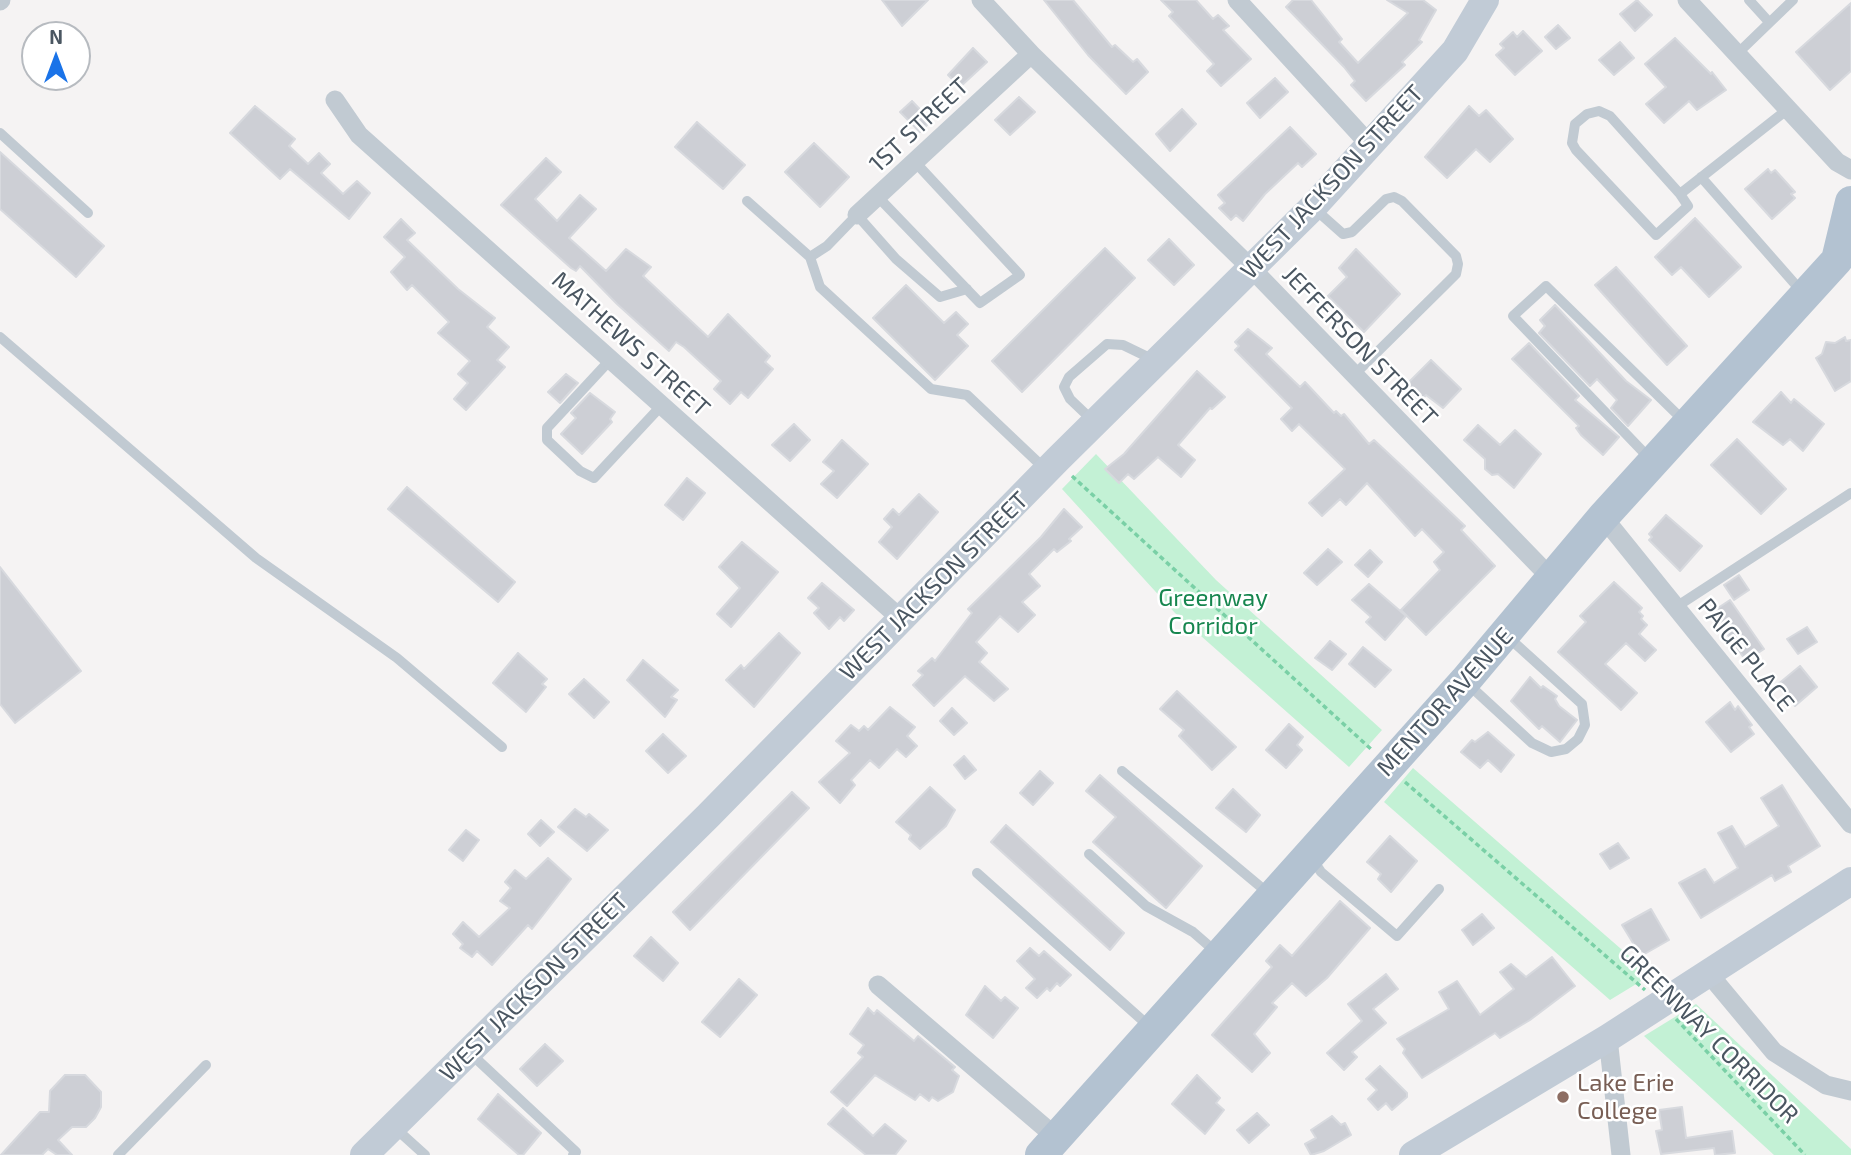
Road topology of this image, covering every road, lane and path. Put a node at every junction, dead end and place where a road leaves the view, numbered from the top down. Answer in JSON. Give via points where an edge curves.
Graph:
{"nodes":[{"id":1,"x":981,"y":0,"type":"edge"},
{"id":2,"x":1237,"y":0,"type":"edge"},
{"id":3,"x":1485,"y":0,"type":"edge"},
{"id":4,"x":1688,"y":0,"type":"edge"},
{"id":5,"x":1749,"y":0,"type":"edge"},
{"id":6,"x":1793,"y":0,"type":"edge"},
{"id":7,"x":1769,"y":22,"type":"junction"},
{"id":8,"x":1031,"y":54,"type":"junction"},
{"id":9,"x":1737,"y":54,"type":"junction"},
{"id":10,"x":335,"y":100,"type":"dead end"},
{"id":11,"x":1788,"y":109,"type":"junction"},
{"id":12,"x":0,"y":132,"type":"edge"},
{"id":13,"x":1370,"y":145,"type":"junction"},
{"id":14,"x":915,"y":162,"type":"junction"},
{"id":15,"x":1851,"y":170,"type":"edge"},
{"id":16,"x":1701,"y":177,"type":"junction"},
{"id":17,"x":1680,"y":194,"type":"junction"},
{"id":18,"x":878,"y":197,"type":"junction"},
{"id":19,"x":747,"y":201,"type":"dead end"},
{"id":20,"x":1851,"y":202,"type":"edge"},
{"id":21,"x":1313,"y":207,"type":"junction"},
{"id":22,"x":88,"y":213,"type":"dead end"},
{"id":23,"x":858,"y":215,"type":"junction"},
{"id":24,"x":1844,"y":256,"type":"edge"},
{"id":25,"x":810,"y":257,"type":"junction"},
{"id":26,"x":1251,"y":268,"type":"junction"},
{"id":27,"x":967,"y":289,"type":"junction"},
{"id":28,"x":1805,"y":295,"type":"junction"},
{"id":29,"x":0,"y":337,"type":"edge"},
{"id":30,"x":611,"y":359,"type":"junction"},
{"id":31,"x":1157,"y":362,"type":"junction"},
{"id":32,"x":1354,"y":375,"type":"junction"},
{"id":33,"x":662,"y":405,"type":"junction"},
{"id":34,"x":1096,"y":424,"type":"junction"},
{"id":35,"x":1687,"y":424,"type":"junction"},
{"id":36,"x":1653,"y":462,"type":"junction"},
{"id":37,"x":1053,"y":465,"type":"junction"},
{"id":38,"x":1851,"y":493,"type":"edge"},
{"id":39,"x":1603,"y":517,"type":"junction"},
{"id":40,"x":1552,"y":579,"type":"junction"},
{"id":41,"x":1676,"y":607,"type":"junction"},
{"id":42,"x":900,"y":618,"type":"junction"},
{"id":43,"x":1505,"y":634,"type":"junction"},
{"id":44,"x":1465,"y":681,"type":"junction"},
{"id":45,"x":502,"y":747,"type":"dead end"},
{"id":46,"x":1388,"y":766,"type":"junction"},
{"id":47,"x":1122,"y":771,"type":"dead end"},
{"id":48,"x":1851,"y":824,"type":"edge"},
{"id":49,"x":1089,"y":854,"type":"dead end"},
{"id":50,"x":1309,"y":854,"type":"junction"},
{"id":51,"x":977,"y":873,"type":"dead end"},
{"id":52,"x":1851,"y":881,"type":"edge"},
{"id":53,"x":1439,"y":889,"type":"dead end"},
{"id":54,"x":1271,"y":895,"type":"junction"},
{"id":55,"x":1219,"y":954,"type":"junction"},
{"id":56,"x":1709,"y":974,"type":"junction"},
{"id":57,"x":878,"y":985,"type":"dead end"},
{"id":58,"x":1662,"y":1004,"type":"junction"},
{"id":59,"x":1153,"y":1030,"type":"junction"},
{"id":60,"x":1608,"y":1038,"type":"junction"},
{"id":61,"x":469,"y":1052,"type":"junction"},
{"id":62,"x":206,"y":1065,"type":"dead end"},
{"id":63,"x":1851,"y":1091,"type":"edge"},
{"id":64,"x":394,"y":1127,"type":"junction"},
{"id":65,"x":1049,"y":1147,"type":"edge"},
{"id":66,"x":119,"y":1155,"type":"edge"},
{"id":67,"x":365,"y":1155,"type":"edge"},
{"id":68,"x":425,"y":1155,"type":"edge"},
{"id":69,"x":573,"y":1155,"type":"edge"},
{"id":70,"x":1413,"y":1155,"type":"edge"},
{"id":71,"x":1621,"y":1155,"type":"edge"},
{"id":72,"x":1805,"y":1155,"type":"edge"}],
"edges":[{"from":1,"to":8,"type":"street","name":"JEFFERSON STREET"},
{"from":2,"to":13,"type":"street"},
{"from":3,"to":13,"type":"street","name":"WEST JACKSON STREET","via":[[1455,51]]},
{"from":4,"to":9,"type":"street"},
{"from":5,"to":7,"type":"lane"},
{"from":6,"to":7,"type":"lane"},
{"from":7,"to":9,"type":"lane"},
{"from":8,"to":14,"type":"street","name":"1ST STREET"},
{"from":8,"to":26,"type":"street","name":"JEFFERSON STREET"},
{"from":9,"to":11,"type":"street"},
{"from":10,"to":30,"type":"street","name":"MATHEWS STREET","via":[[359,135]]},
{"from":11,"to":15,"type":"street","via":[[1837,162]]},
{"from":11,"to":16,"type":"lane"},
{"from":12,"to":22,"type":"lane"},
{"from":13,"to":21,"type":"street","name":"WEST JACKSON STREET"},
{"from":14,"to":18,"type":"street","name":"1ST STREET"},
{"from":14,"to":27,"type":"lane","via":[[1020,275],[980,303]]},
{"from":16,"to":17,"type":"lane"},
{"from":16,"to":28,"type":"lane"},
{"from":17,"to":17,"type":"lane","via":[[1611,116],[1599,111],[1575,124],[1572,143],[1576,150],[1656,235],[1688,206]]},
{"from":18,"to":23,"type":"street","name":"1ST STREET"},
{"from":18,"to":27,"type":"lane"},
{"from":19,"to":25,"type":"lane"},
{"from":20,"to":24,"type":"main road"},
{"from":21,"to":26,"type":"street","name":"WEST JACKSON STREET"},
{"from":21,"to":32,"type":"lane","via":[[1343,234],[1352,232],[1386,199],[1394,197],[1456,256],[1458,264],[1456,274]]},
{"from":23,"to":25,"type":"lane","name":"1ST STREET"},
{"from":23,"to":27,"type":"lane","via":[[895,259],[940,296]]},
{"from":24,"to":28,"type":"main road","name":"MENTOR AVENUE"},
{"from":25,"to":37,"type":"lane","via":[[820,286],[932,389],[967,395]]},
{"from":26,"to":31,"type":"street","name":"WEST JACKSON STREET"},
{"from":26,"to":32,"type":"street","name":"JEFFERSON STREET"},
{"from":28,"to":35,"type":"main road","name":"MENTOR AVENUE"},
{"from":29,"to":45,"type":"lane","via":[[256,558],[397,658]]},
{"from":30,"to":33,"type":"street","name":"MATHEWS STREET"},
{"from":30,"to":33,"type":"lane","via":[[547,428],[547,440],[580,471],[594,478]]},
{"from":31,"to":34,"type":"street","name":"WEST JACKSON STREET"},
{"from":31,"to":34,"type":"lane","via":[[1123,345],[1107,344],[1069,377],[1064,387],[1070,399]]},
{"from":32,"to":40,"type":"street","name":"JEFFERSON STREET"},
{"from":33,"to":42,"type":"street","name":"MATHEWS STREET"},
{"from":34,"to":37,"type":"street","name":"WEST JACKSON STREET"},
{"from":35,"to":36,"type":"main road","name":"MENTOR AVENUE"},
{"from":35,"to":36,"type":"lane","via":[[1546,286],[1513,316]]},
{"from":36,"to":39,"type":"main road","name":"MENTOR AVENUE"},
{"from":37,"to":42,"type":"street","name":"WEST JACKSON STREET"},
{"from":37,"to":46,"type":"path","name":"GREENWAY CORRIDOR","via":[[1072,476]]},
{"from":38,"to":41,"type":"lane"},
{"from":39,"to":40,"type":"main road","name":"MENTOR AVENUE"},
{"from":39,"to":41,"type":"street","name":"PAIGE PLACE"},
{"from":40,"to":43,"type":"main road","name":"MENTOR AVENUE"},
{"from":41,"to":48,"type":"street","name":"PAIGE PLACE"},
{"from":42,"to":61,"type":"street","name":"WEST JACKSON STREET"},
{"from":43,"to":44,"type":"main road","name":"MENTOR AVENUE"},
{"from":43,"to":44,"type":"lane","via":[[1582,704],[1585,725],[1578,739],[1566,749],[1550,752],[1532,743]]},
{"from":44,"to":46,"type":"main road","name":"MENTOR AVENUE"},
{"from":46,"to":50,"type":"main road","name":"MENTOR AVENUE"},
{"from":46,"to":58,"type":"path","name":"GREENWAY CORRIDOR"},
{"from":47,"to":54,"type":"lane"},
{"from":49,"to":55,"type":"lane","via":[[1146,906],[1193,932]]},
{"from":50,"to":53,"type":"lane","via":[[1321,872],[1397,936]]},
{"from":50,"to":54,"type":"main road","name":"MENTOR AVENUE"},
{"from":51,"to":59,"type":"lane"},
{"from":52,"to":56,"type":"street"},
{"from":54,"to":55,"type":"main road","name":"MENTOR AVENUE"},
{"from":55,"to":59,"type":"main road","name":"MENTOR AVENUE"},
{"from":56,"to":58,"type":"street"},
{"from":56,"to":63,"type":"street","via":[[1774,1052],[1826,1085]]},
{"from":57,"to":65,"type":"street"},
{"from":58,"to":60,"type":"street"},
{"from":58,"to":72,"type":"path","name":"GREENWAY CORRIDOR"},
{"from":59,"to":65,"type":"main road","name":"MENTOR AVENUE"},
{"from":60,"to":70,"type":"street"},
{"from":60,"to":71,"type":"street"},
{"from":61,"to":64,"type":"street","name":"WEST JACKSON STREET"},
{"from":61,"to":69,"type":"lane","via":[[576,1152]]},
{"from":62,"to":66,"type":"lane"},
{"from":64,"to":67,"type":"street","name":"WEST JACKSON STREET"},
{"from":64,"to":68,"type":"lane"}]}
